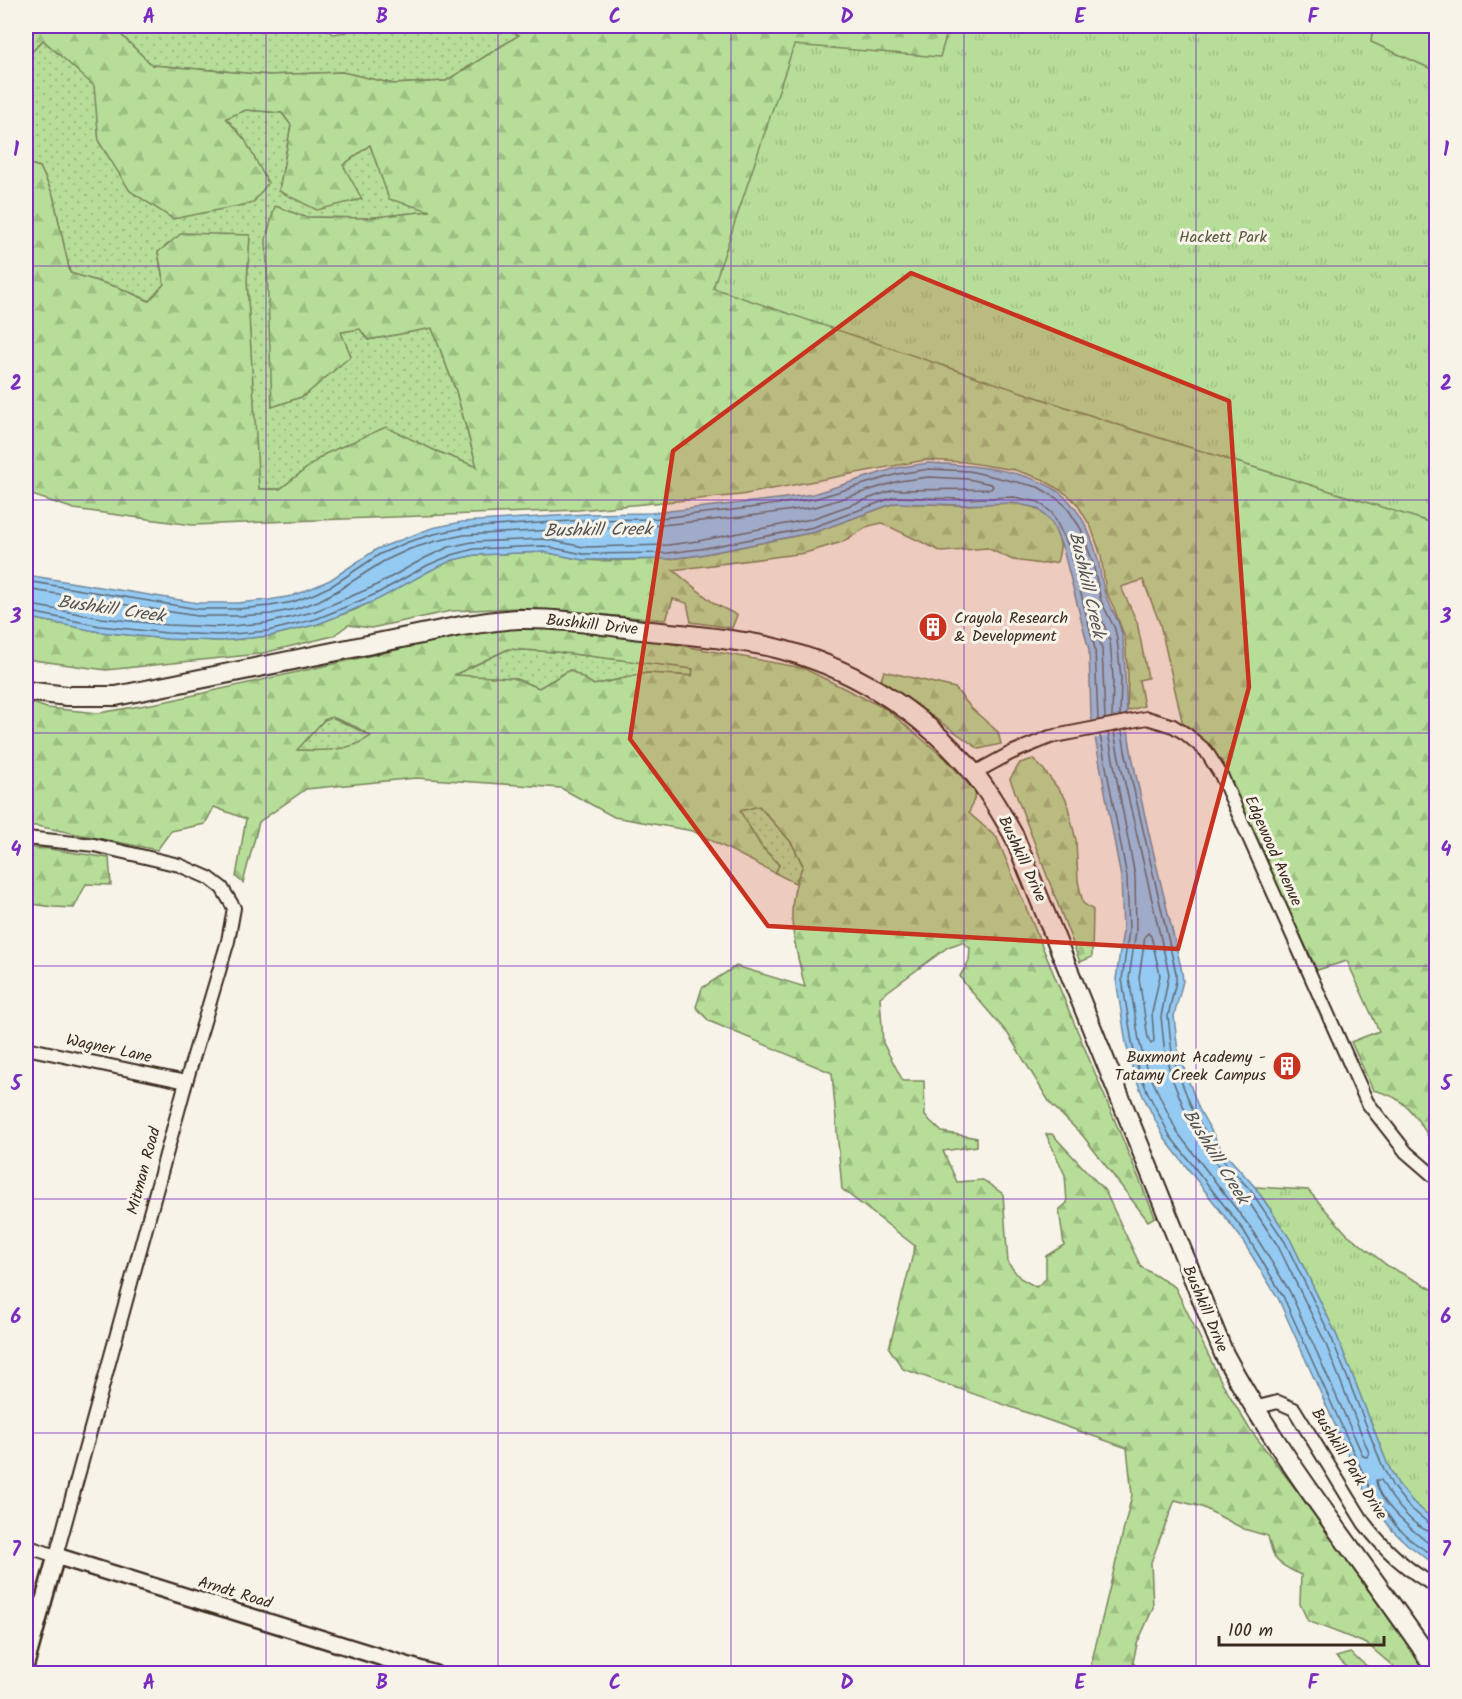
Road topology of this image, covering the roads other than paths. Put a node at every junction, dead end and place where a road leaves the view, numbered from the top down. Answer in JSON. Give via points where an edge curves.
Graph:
{"nodes":[{"id":1,"x":26,"y":691,"type":"edge"},
{"id":2,"x":974,"y":773,"type":"junction"},
{"id":3,"x":26,"y":838,"type":"edge"},
{"id":4,"x":26,"y":1048,"type":"edge"},
{"id":5,"x":186,"y":1082,"type":"junction"},
{"id":6,"x":1437,"y":1178,"type":"edge"},
{"id":7,"x":1254,"y":1408,"type":"junction"},
{"id":8,"x":26,"y":1546,"type":"edge"},
{"id":9,"x":56,"y":1556,"type":"junction"},
{"id":10,"x":1437,"y":1586,"type":"edge"},
{"id":11,"x":26,"y":1664,"type":"edge"},
{"id":12,"x":1437,"y":1671,"type":"edge"},
{"id":13,"x":435,"y":1674,"type":"edge"}],
"edges":[{"from":1,"to":2,"type":"main road","name":"Bushkill Drive","via":[[116,696],[461,626],[553,620],[749,642],[823,663],[870,686],[908,711]]},
{"from":2,"to":6,"type":"street","name":"Edgewood Avenue","via":[[1063,733],[1147,718],[1173,726],[1206,751],[1367,1102],[1406,1152]]},
{"from":2,"to":7,"type":"main road","name":"Bushkill Drive","via":[[1022,855],[1206,1314]]},
{"from":3,"to":5,"type":"street","name":"Mitman Road","via":[[94,845],[179,866],[222,888],[234,908],[232,928]]},
{"from":4,"to":5,"type":"street","name":"Wagner Lane"},
{"from":5,"to":9,"type":"street","name":"Mitman Road"},
{"from":7,"to":10,"type":"street","name":"Bushkill Park Drive","via":[[1278,1402],[1294,1409],[1375,1537],[1403,1564]]},
{"from":7,"to":12,"type":"main road","name":"Bushkill Drive"},
{"from":8,"to":9,"type":"street","name":"Arndt Road"},
{"from":9,"to":11,"type":"street","name":"Mitman Road"},
{"from":9,"to":13,"type":"street","name":"Arndt Road"}]}
